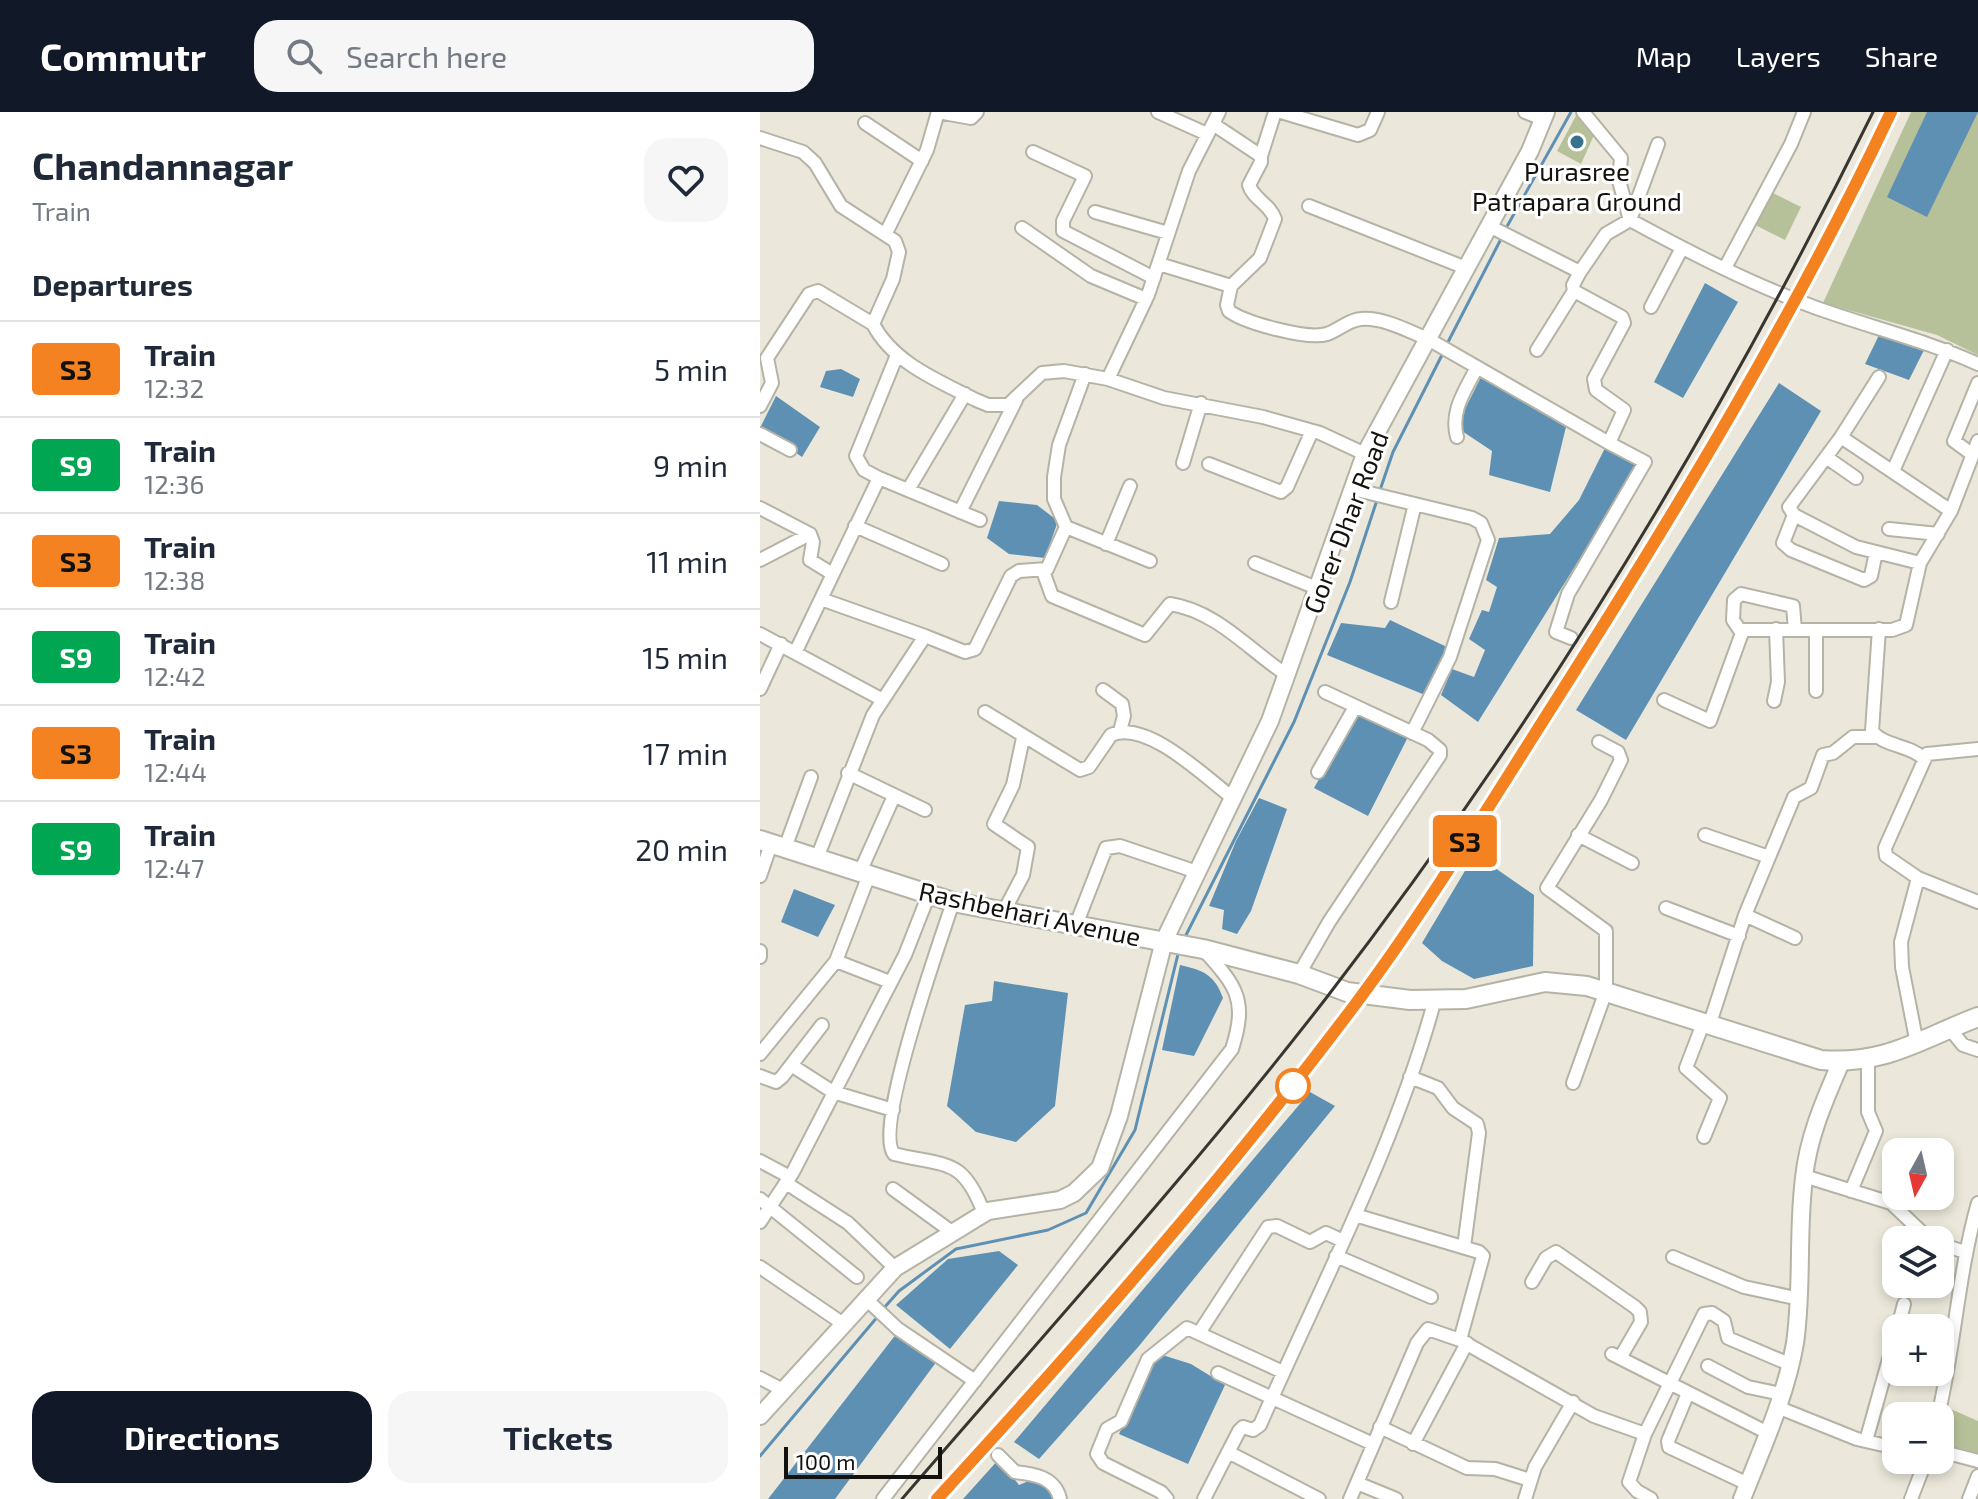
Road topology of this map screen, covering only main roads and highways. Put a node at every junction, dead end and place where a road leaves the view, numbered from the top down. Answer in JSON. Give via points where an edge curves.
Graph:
{"nodes":[{"id":1,"x":772,"y":844,"type":"edge"},
{"id":2,"x":1978,"y":1017,"type":"edge"}],
"edges":[{"from":1,"to":2,"type":"main road","name":"Rashbehari Avenue","via":[[953,902],[1182,945],[1299,974],[1347,992],[1466,999],[1545,982],[1606,991],[1821,1060],[1868,1060]]}]}
